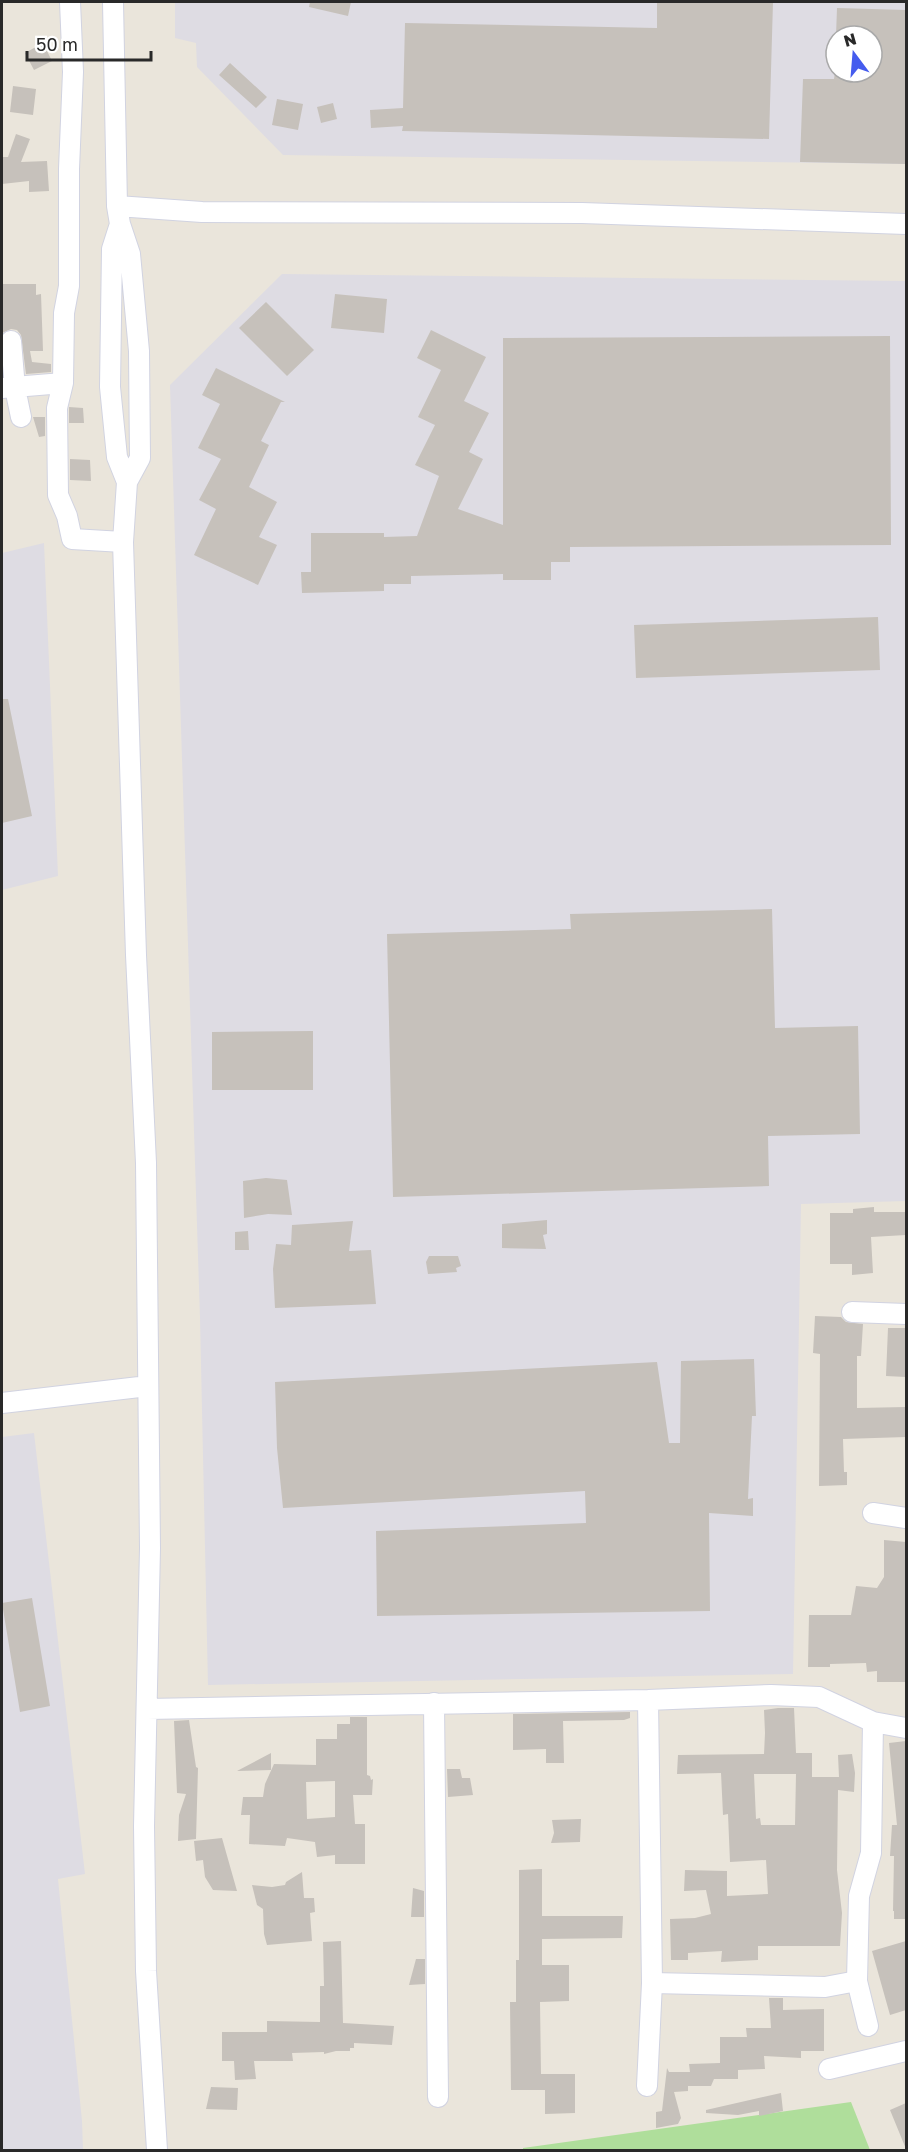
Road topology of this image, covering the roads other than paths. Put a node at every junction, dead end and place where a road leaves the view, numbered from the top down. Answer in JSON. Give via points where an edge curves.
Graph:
{"nodes":[{"id":1,"x":70,"y":2,"type":"edge"},
{"id":2,"x":113,"y":2,"type":"edge"},
{"id":3,"x":119,"y":215,"type":"junction"},
{"id":4,"x":906,"y":224,"type":"edge"},
{"id":5,"x":11,"y":340,"type":"dead end"},
{"id":6,"x":63,"y":383,"type":"junction"},
{"id":7,"x":8,"y":388,"type":"edge"},
{"id":8,"x":21,"y":417,"type":"dead end"},
{"id":9,"x":127,"y":482,"type":"junction"},
{"id":10,"x":123,"y":542,"type":"junction"},
{"id":11,"x":852,"y":1312,"type":"dead end"},
{"id":12,"x":906,"y":1314,"type":"edge"},
{"id":13,"x":148,"y":1386,"type":"junction"},
{"id":14,"x":2,"y":1403,"type":"edge"},
{"id":15,"x":873,"y":1513,"type":"dead end"},
{"id":16,"x":906,"y":1518,"type":"edge"},
{"id":17,"x":648,"y":1700,"type":"junction"},
{"id":18,"x":434,"y":1703,"type":"junction"},
{"id":19,"x":147,"y":1709,"type":"junction"},
{"id":20,"x":873,"y":1722,"type":"junction"},
{"id":21,"x":906,"y":1728,"type":"edge"},
{"id":22,"x":857,"y":1981,"type":"junction"},
{"id":23,"x":652,"y":1983,"type":"junction"},
{"id":24,"x":867,"y":2026,"type":"dead end"},
{"id":25,"x":906,"y":2051,"type":"edge"},
{"id":26,"x":829,"y":2069,"type":"dead end"},
{"id":27,"x":647,"y":2086,"type":"dead end"},
{"id":28,"x":438,"y":2097,"type":"dead end"},
{"id":29,"x":157,"y":2151,"type":"edge"}],
"edges":[{"from":1,"to":6,"type":"street","via":[[69,286],[64,313]]},
{"from":2,"to":3,"type":"street"},
{"from":3,"to":4,"type":"street","via":[[582,213]]},
{"from":3,"to":9,"type":"street","via":[[111,249],[110,387],[117,458]]},
{"from":3,"to":9,"type":"street","via":[[130,254],[139,351],[140,458]]},
{"from":5,"to":7,"type":"street"},
{"from":6,"to":7,"type":"street"},
{"from":6,"to":10,"type":"street","via":[[57,408],[58,495],[72,539]]},
{"from":7,"to":8,"type":"street"},
{"from":9,"to":10,"type":"street"},
{"from":10,"to":13,"type":"street","via":[[146,1163]]},
{"from":11,"to":12,"type":"street"},
{"from":13,"to":14,"type":"street"},
{"from":13,"to":19,"type":"street"},
{"from":15,"to":16,"type":"street"},
{"from":17,"to":18,"type":"street"},
{"from":17,"to":20,"type":"street","via":[[819,1697]]},
{"from":17,"to":23,"type":"street"},
{"from":18,"to":19,"type":"street"},
{"from":18,"to":28,"type":"street"},
{"from":19,"to":29,"type":"street","via":[[146,1971]]},
{"from":20,"to":21,"type":"street"},
{"from":20,"to":22,"type":"street","via":[[871,1853],[859,1896]]},
{"from":22,"to":23,"type":"street","via":[[825,1987]]},
{"from":22,"to":24,"type":"street"},
{"from":23,"to":27,"type":"street"},
{"from":25,"to":26,"type":"street"}]}
